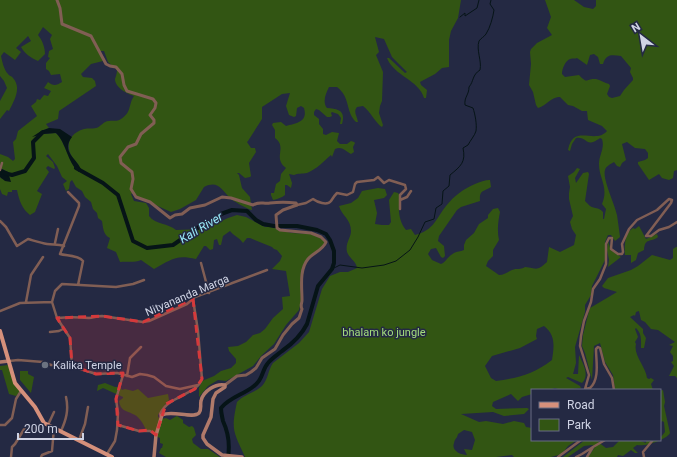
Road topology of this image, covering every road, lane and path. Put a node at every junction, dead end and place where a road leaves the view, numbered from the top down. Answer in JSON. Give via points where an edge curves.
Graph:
{"nodes":[{"id":1,"x":57,"y":0,"type":"edge"},
{"id":2,"x":2,"y":163,"type":"dead end"},
{"id":3,"x":0,"y":169,"type":"edge"},
{"id":4,"x":411,"y":191,"type":"dead end"},
{"id":5,"x":68,"y":192,"type":"dead end"},
{"id":6,"x":399,"y":200,"type":"junction"},
{"id":7,"x":297,"y":205,"type":"junction"},
{"id":8,"x":400,"y":209,"type":"dead end"},
{"id":9,"x":0,"y":221,"type":"edge"},
{"id":10,"x":677,"y":222,"type":"edge"},
{"id":11,"x":58,"y":229,"type":"dead end"},
{"id":12,"x":55,"y":243,"type":"junction"},
{"id":13,"x":64,"y":246,"type":"junction"},
{"id":14,"x":43,"y":256,"type":"dead end"},
{"id":15,"x":201,"y":263,"type":"dead end"},
{"id":16,"x":267,"y":270,"type":"dead end"},
{"id":17,"x":144,"y":280,"type":"dead end"},
{"id":18,"x":78,"y":285,"type":"junction"},
{"id":19,"x":209,"y":293,"type":"junction"},
{"id":20,"x":193,"y":299,"type":"junction"},
{"id":21,"x":26,"y":302,"type":"junction"},
{"id":22,"x":52,"y":302,"type":"junction"},
{"id":23,"x":0,"y":311,"type":"edge"},
{"id":24,"x":57,"y":318,"type":"junction"},
{"id":25,"x":63,"y":329,"type":"junction"},
{"id":26,"x":0,"y":331,"type":"edge"},
{"id":27,"x":50,"y":332,"type":"dead end"},
{"id":28,"x":140,"y":347,"type":"dead end"},
{"id":29,"x":9,"y":361,"type":"junction"},
{"id":30,"x":0,"y":362,"type":"edge"},
{"id":31,"x":72,"y":366,"type":"junction"},
{"id":32,"x":123,"y":374,"type":"junction"},
{"id":33,"x":127,"y":376,"type":"junction"},
{"id":34,"x":225,"y":384,"type":"junction"},
{"id":35,"x":198,"y":385,"type":"junction"},
{"id":36,"x":585,"y":389,"type":"edge"},
{"id":37,"x":588,"y":389,"type":"edge"},
{"id":38,"x":613,"y":389,"type":"edge"},
{"id":39,"x":21,"y":391,"type":"junction"},
{"id":40,"x":66,"y":397,"type":"dead end"},
{"id":41,"x":88,"y":408,"type":"dead end"},
{"id":42,"x":54,"y":412,"type":"dead end"},
{"id":43,"x":161,"y":417,"type":"junction"},
{"id":44,"x":46,"y":424,"type":"junction"},
{"id":45,"x":0,"y":425,"type":"edge"},
{"id":46,"x":118,"y":425,"type":"junction"},
{"id":47,"x":54,"y":428,"type":"junction"},
{"id":48,"x":61,"y":432,"type":"junction"},
{"id":49,"x":156,"y":435,"type":"junction"},
{"id":50,"x":80,"y":440,"type":"junction"},
{"id":51,"x":580,"y":441,"type":"edge"},
{"id":52,"x":603,"y":441,"type":"edge"},
{"id":53,"x":652,"y":441,"type":"edge"},
{"id":54,"x":593,"y":447,"type":"junction"},
{"id":55,"x":107,"y":454,"type":"junction"},
{"id":56,"x":11,"y":457,"type":"edge"},
{"id":57,"x":41,"y":457,"type":"edge"},
{"id":58,"x":112,"y":457,"type":"edge"},
{"id":59,"x":154,"y":457,"type":"edge"},
{"id":60,"x":226,"y":457,"type":"edge"},
{"id":61,"x":241,"y":457,"type":"edge"},
{"id":62,"x":558,"y":457,"type":"edge"},
{"id":63,"x":576,"y":457,"type":"edge"},
{"id":64,"x":587,"y":457,"type":"edge"},
{"id":65,"x":644,"y":457,"type":"edge"}],
"edges":[{"from":1,"to":7,"type":"street","via":[[62,24],[91,36],[106,64],[116,67],[122,74],[127,90],[154,99],[156,103],[150,115],[154,123],[141,134],[136,144],[128,147],[120,157],[121,163],[132,172],[131,189],[136,197],[150,202],[170,218],[222,197],[253,205],[259,202]]},
{"from":2,"to":3,"type":"street"},
{"from":4,"to":6,"type":"street","via":[[407,197]]},
{"from":5,"to":13,"type":"street","via":[[80,205]]},
{"from":6,"to":7,"type":"street","via":[[406,189],[405,186],[389,180],[384,183],[378,177],[358,182],[354,191],[347,195],[337,193],[328,204],[313,199]]},
{"from":6,"to":8,"type":"street"},
{"from":7,"to":34,"type":"street","via":[[276,215],[277,227],[280,230],[307,233],[326,241],[303,268],[302,309],[299,318],[283,335],[275,349],[262,358],[253,370]]},
{"from":9,"to":12,"type":"street","via":[[17,246],[28,239],[49,245]]},
{"from":10,"to":36,"type":"street","via":[[651,236],[646,236],[671,203],[672,200],[669,199],[658,210],[638,220],[629,229],[622,244],[621,254],[611,249],[612,238],[607,240],[606,264],[593,289],[580,345],[589,375]]},
{"from":11,"to":12,"type":"street"},
{"from":12,"to":13,"type":"street"},
{"from":13,"to":18,"type":"street","via":[[60,254],[77,257],[82,262]]},
{"from":14,"to":21,"type":"street","via":[[30,275]]},
{"from":15,"to":19,"type":"street"},
{"from":16,"to":19,"type":"street","name":"Nityananda Marga"},
{"from":17,"to":18,"type":"street","via":[[116,287]]},
{"from":18,"to":22,"type":"street","via":[[60,284]]},
{"from":19,"to":20,"type":"street","name":"Nityananda Marga"},
{"from":20,"to":24,"type":"street","name":"Nityananda Marga","via":[[149,322],[102,316]]},
{"from":20,"to":35,"type":"street","via":[[202,363],[202,379]]},
{"from":21,"to":22,"type":"street"},
{"from":21,"to":23,"type":"street"},
{"from":22,"to":24,"type":"street"},
{"from":24,"to":25,"type":"street"},
{"from":25,"to":27,"type":"street"},
{"from":25,"to":31,"type":"street","via":[[70,338]]},
{"from":26,"to":29,"type":"main road"},
{"from":28,"to":33,"type":"street","via":[[130,358]]},
{"from":29,"to":30,"type":"main road"},
{"from":29,"to":31,"type":"street"},
{"from":29,"to":39,"type":"main road","via":[[15,382]]},
{"from":31,"to":32,"type":"street","via":[[96,374]]},
{"from":32,"to":33,"type":"street"},
{"from":32,"to":46,"type":"street","via":[[116,399]]},
{"from":33,"to":35,"type":"street","via":[[146,375],[154,377],[166,386],[180,389]]},
{"from":34,"to":43,"type":"main road","via":[[215,386],[205,394],[197,414],[168,413]]},
{"from":34,"to":60,"type":"main road","via":[[225,387],[214,396],[211,417],[202,437],[207,444]]},
{"from":35,"to":43,"type":"street","via":[[166,404],[160,414]]},
{"from":37,"to":38,"type":"street","via":[[596,379],[597,347],[600,348],[604,364],[612,378]]},
{"from":39,"to":44,"type":"main road"},
{"from":39,"to":45,"type":"street","via":[[16,399],[12,418],[5,425]]},
{"from":40,"to":48,"type":"street","via":[[66,421]]},
{"from":41,"to":50,"type":"street"},
{"from":42,"to":44,"type":"street"},
{"from":43,"to":49,"type":"main road"},
{"from":44,"to":47,"type":"main road"},
{"from":44,"to":56,"type":"street","via":[[38,429],[26,426],[16,444],[12,446]]},
{"from":46,"to":49,"type":"street","via":[[139,431],[150,431]]},
{"from":46,"to":55,"type":"street"},
{"from":47,"to":48,"type":"main road"},
{"from":47,"to":57,"type":"street","via":[[52,451]]},
{"from":48,"to":50,"type":"main road"},
{"from":49,"to":59,"type":"main road"},
{"from":50,"to":55,"type":"main road"},
{"from":51,"to":62,"type":"street"},
{"from":52,"to":54,"type":"street"},
{"from":53,"to":65,"type":"street","via":[[643,452]]},
{"from":54,"to":63,"type":"street"},
{"from":54,"to":64,"type":"street"},
{"from":55,"to":58,"type":"main road"},
{"from":60,"to":61,"type":"main road"}]}
